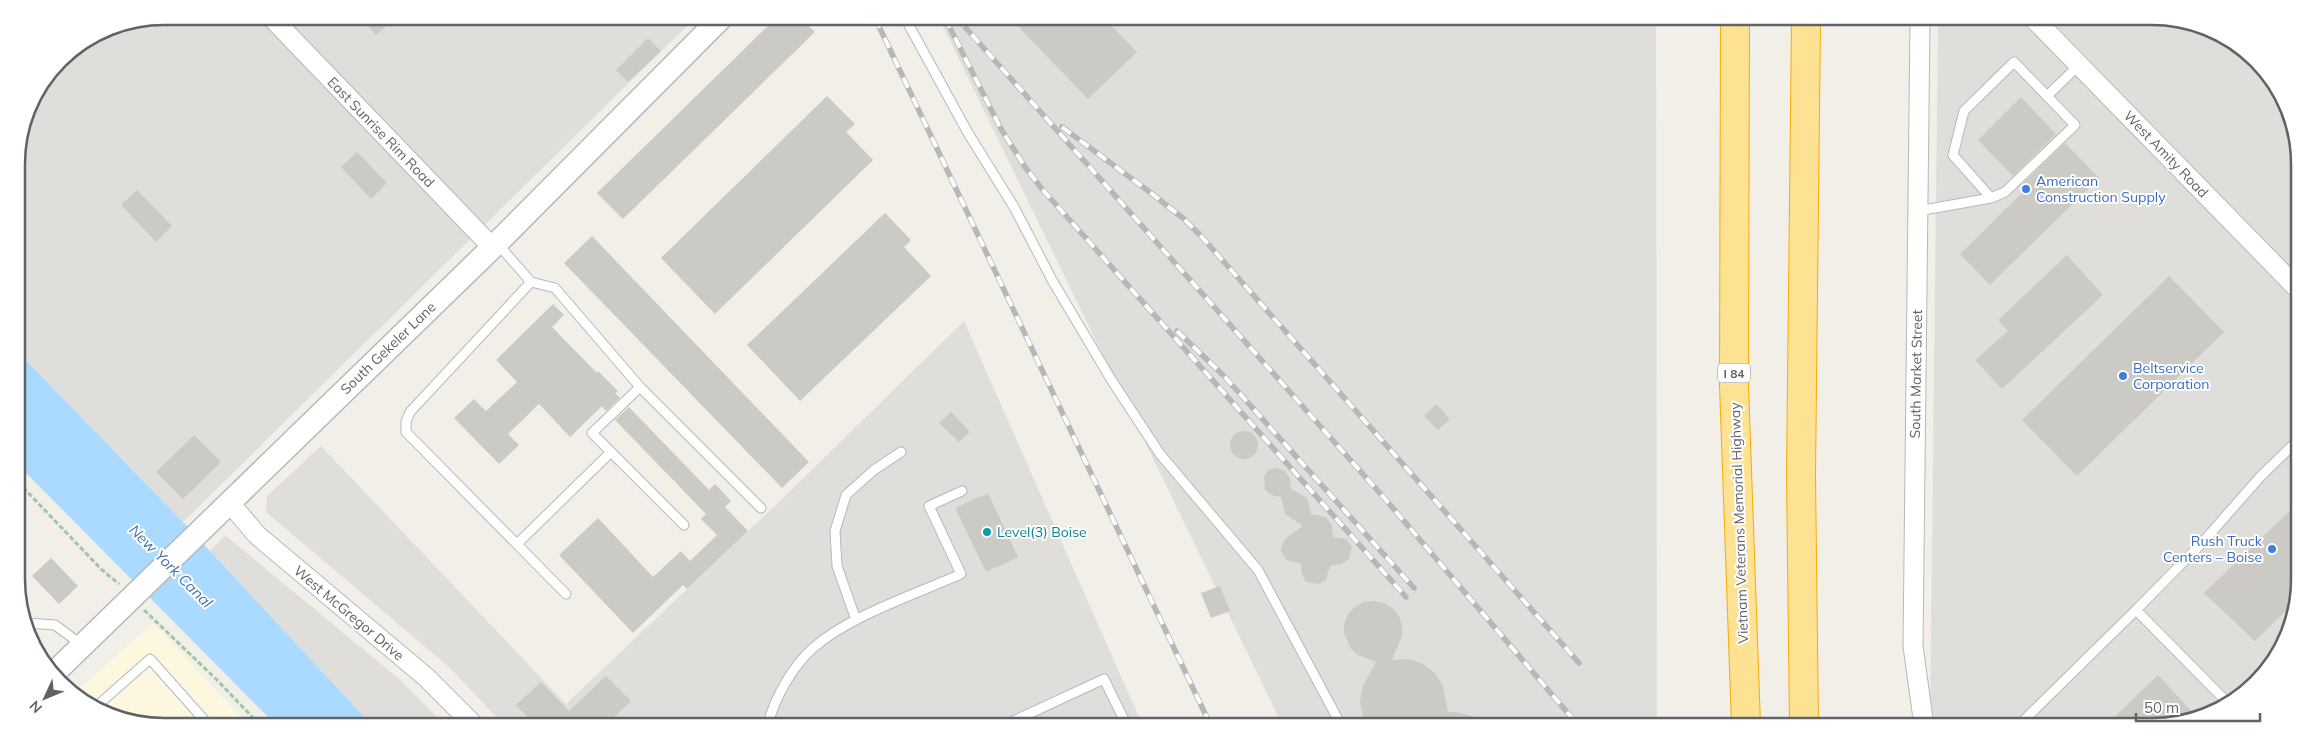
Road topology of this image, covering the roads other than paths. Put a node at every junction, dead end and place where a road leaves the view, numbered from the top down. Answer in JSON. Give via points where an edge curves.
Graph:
{"nodes":[{"id":1,"x":280,"y":25,"type":"edge"},
{"id":2,"x":714,"y":25,"type":"edge"},
{"id":3,"x":908,"y":25,"type":"edge"},
{"id":4,"x":1735,"y":25,"type":"edge"},
{"id":5,"x":1806,"y":25,"type":"edge"},
{"id":6,"x":1920,"y":25,"type":"edge"},
{"id":7,"x":2040,"y":25,"type":"edge"},
{"id":8,"x":2079,"y":65,"type":"junction"},
{"id":9,"x":2046,"y":96,"type":"junction"},
{"id":10,"x":1991,"y":198,"type":"junction"},
{"id":11,"x":1918,"y":211,"type":"junction"},
{"id":12,"x":494,"y":245,"type":"junction"},
{"id":13,"x":531,"y":282,"type":"junction"},
{"id":14,"x":2291,"y":282,"type":"edge"},
{"id":15,"x":640,"y":387,"type":"junction"},
{"id":16,"x":2291,"y":448,"type":"edge"},
{"id":17,"x":611,"y":452,"type":"junction"},
{"id":18,"x":901,"y":452,"type":"dead end"},
{"id":19,"x":962,"y":491,"type":"dead end"},
{"id":20,"x":229,"y":502,"type":"junction"},
{"id":21,"x":761,"y":508,"type":"dead end"},
{"id":22,"x":684,"y":525,"type":"dead end"},
{"id":23,"x":517,"y":544,"type":"junction"},
{"id":24,"x":566,"y":594,"type":"dead end"},
{"id":25,"x":2136,"y":610,"type":"junction"},
{"id":26,"x":856,"y":620,"type":"junction"},
{"id":27,"x":32,"y":623,"type":"edge"},
{"id":28,"x":83,"y":646,"type":"junction"},
{"id":29,"x":58,"y":669,"type":"edge"},
{"id":30,"x":2223,"y":698,"type":"edge"},
{"id":31,"x":100,"y":703,"type":"edge"},
{"id":32,"x":202,"y":718,"type":"edge"},
{"id":33,"x":467,"y":718,"type":"edge"},
{"id":34,"x":770,"y":718,"type":"edge"},
{"id":35,"x":1020,"y":718,"type":"edge"},
{"id":36,"x":1123,"y":718,"type":"edge"},
{"id":37,"x":1338,"y":718,"type":"edge"},
{"id":38,"x":1746,"y":718,"type":"edge"},
{"id":39,"x":1804,"y":718,"type":"edge"},
{"id":40,"x":1923,"y":718,"type":"edge"},
{"id":41,"x":2026,"y":718,"type":"edge"}],
"edges":[{"from":1,"to":12,"type":"street","name":"East Sunrise Rim Road"},
{"from":2,"to":12,"type":"street","name":"South Gekeler Lane"},
{"from":3,"to":37,"type":"lane","via":[[1112,381],[1160,454],[1258,570]]},
{"from":4,"to":38,"type":"highway","name":"Vietnam Veterans Memorial Highway","number":"I 84","via":[[1734,385]]},
{"from":5,"to":39,"type":"highway","via":[[1801,475]]},
{"from":6,"to":11,"type":"street","name":"South Market Street"},
{"from":7,"to":8,"type":"street","name":"West Amity Road"},
{"from":8,"to":9,"type":"lane"},
{"from":8,"to":14,"type":"street","name":"West Amity Road"},
{"from":9,"to":10,"type":"lane","via":[[2075,125],[2005,192]]},
{"from":9,"to":10,"type":"lane","via":[[2014,62],[1964,111],[1953,155]]},
{"from":10,"to":11,"type":"lane"},
{"from":11,"to":40,"type":"street","name":"South Market Street","via":[[1914,646]]},
{"from":12,"to":13,"type":"lane"},
{"from":12,"to":20,"type":"street","name":"South Gekeler Lane"},
{"from":13,"to":15,"type":"lane","via":[[555,288]]},
{"from":13,"to":23,"type":"lane","via":[[410,412],[406,422],[406,432]]},
{"from":15,"to":17,"type":"lane","via":[[592,433]]},
{"from":15,"to":21,"type":"lane"},
{"from":16,"to":25,"type":"lane"},
{"from":17,"to":22,"type":"lane"},
{"from":17,"to":23,"type":"lane"},
{"from":18,"to":26,"type":"lane","via":[[846,495],[835,531],[837,566]]},
{"from":19,"to":26,"type":"lane","via":[[930,506],[961,574]]},
{"from":20,"to":28,"type":"street","name":"South Gekeler Lane"},
{"from":20,"to":33,"type":"street","name":"West McGregor Drive","via":[[257,534],[427,678]]},
{"from":23,"to":24,"type":"lane"},
{"from":25,"to":30,"type":"lane"},
{"from":25,"to":41,"type":"lane"},
{"from":26,"to":34,"type":"lane","via":[[814,648],[792,673]]},
{"from":27,"to":28,"type":"lane","via":[[56,625]]},
{"from":28,"to":29,"type":"street","name":"South Gekeler Lane"},
{"from":31,"to":32,"type":"lane","via":[[150,659]]},
{"from":35,"to":36,"type":"lane","via":[[1104,679]]}]}
